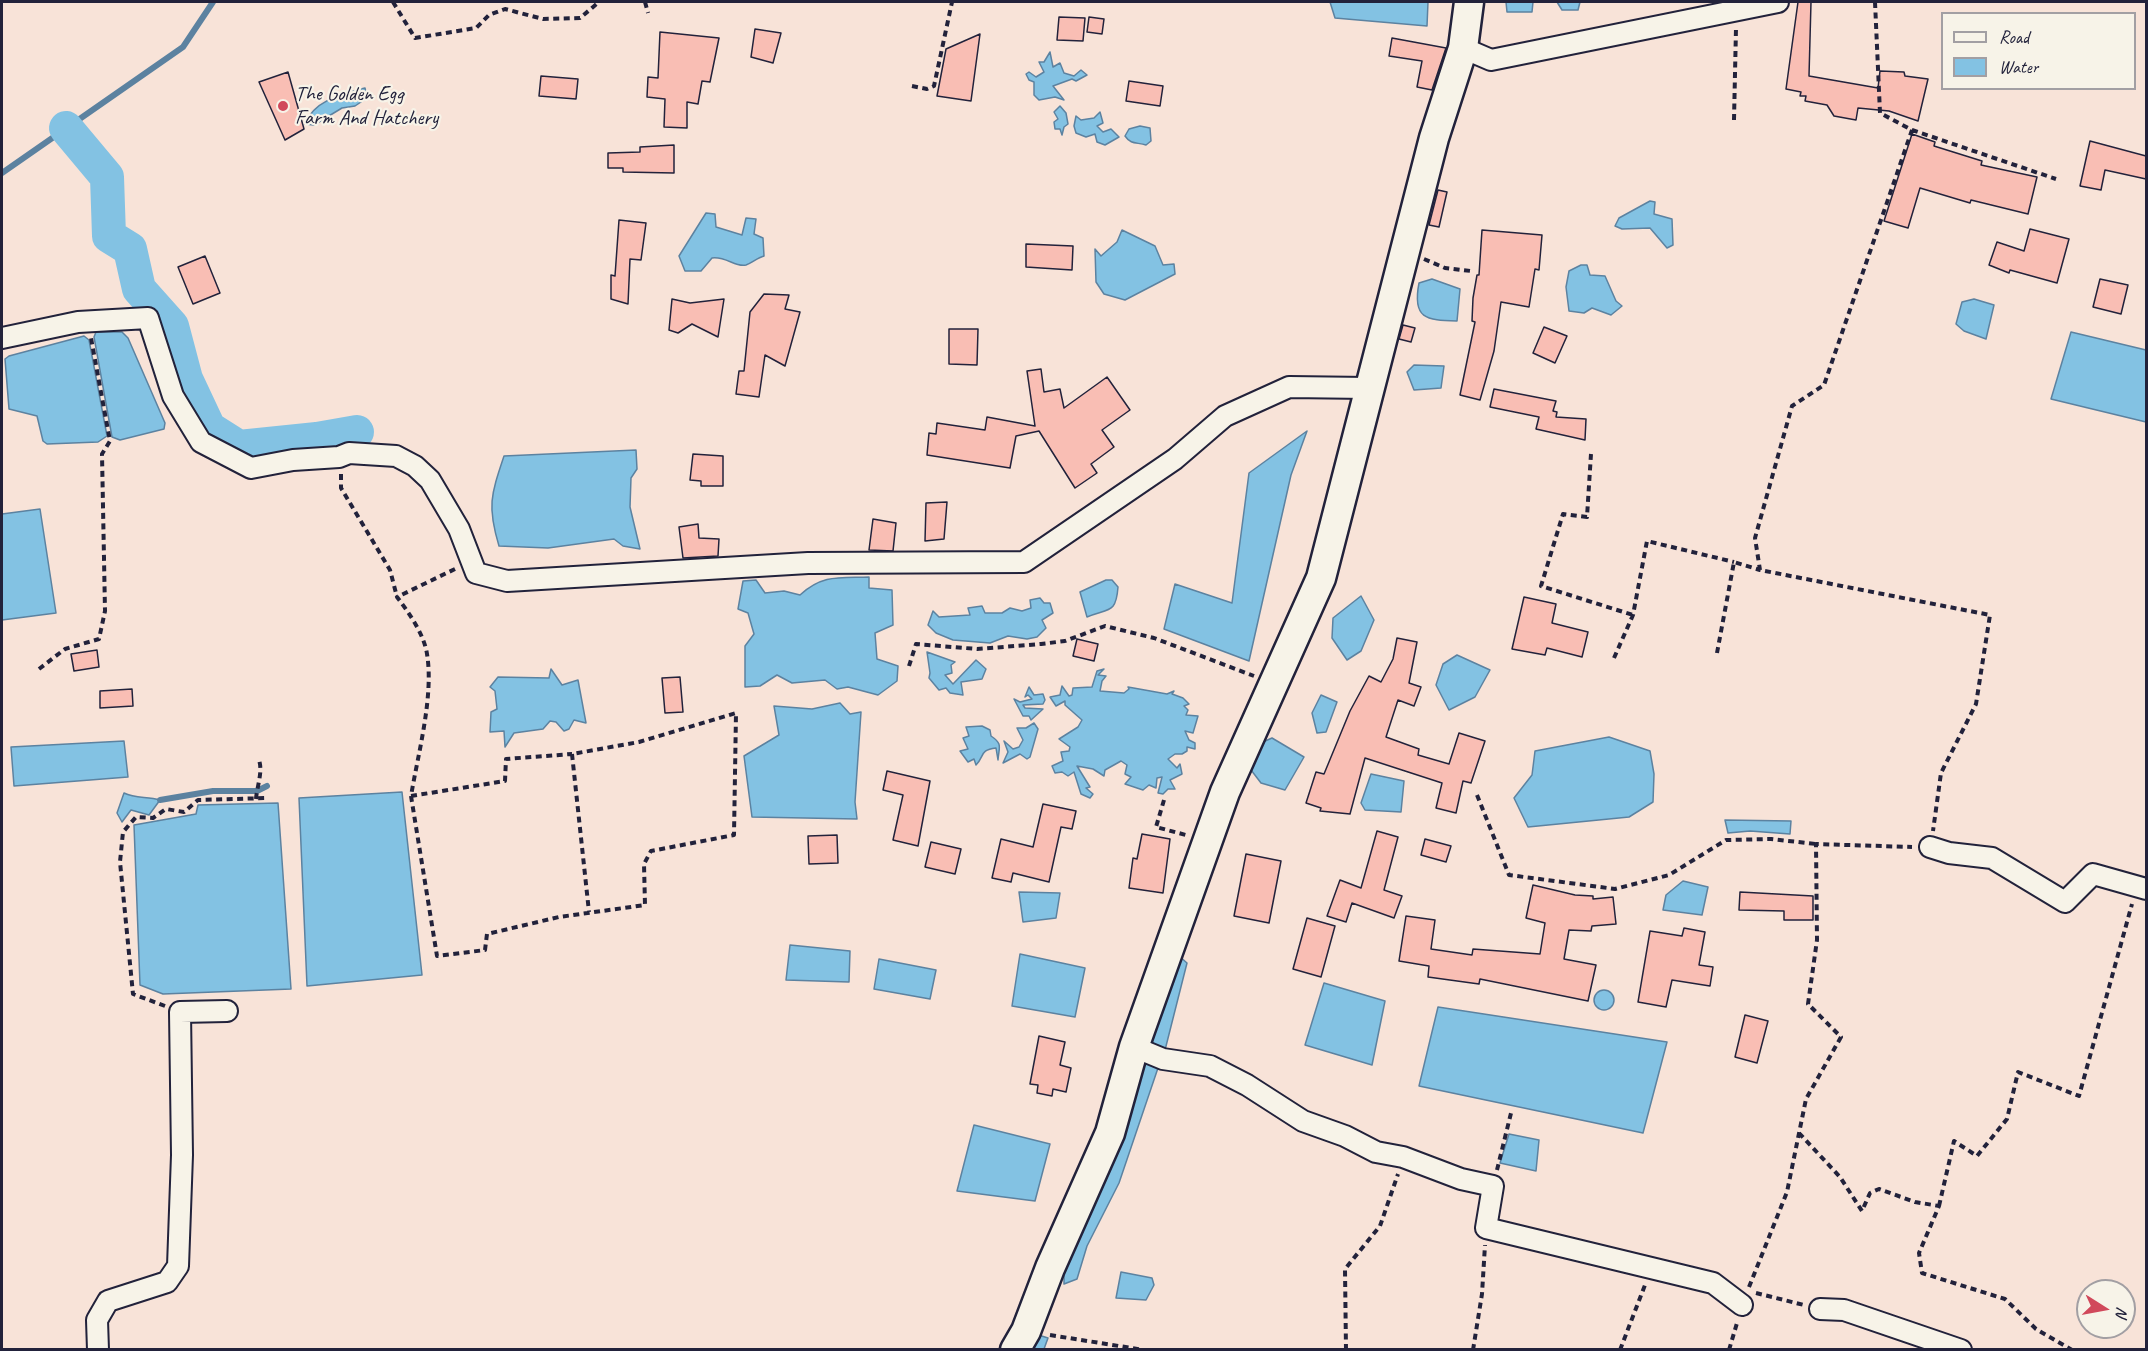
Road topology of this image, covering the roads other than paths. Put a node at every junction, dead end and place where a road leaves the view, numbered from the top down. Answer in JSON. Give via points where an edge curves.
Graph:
{"nodes":[{"id":1,"x":1469,"y":2,"type":"edge"},
{"id":2,"x":1778,"y":2,"type":"edge"},
{"id":3,"x":1462,"y":48,"type":"junction"},
{"id":4,"x":2,"y":338,"type":"edge"},
{"id":5,"x":1368,"y":388,"type":"junction"},
{"id":6,"x":1930,"y":847,"type":"road end"},
{"id":7,"x":2142,"y":888,"type":"edge"},
{"id":8,"x":227,"y":1011,"type":"dead end"},
{"id":9,"x":1134,"y":1047,"type":"junction"},
{"id":10,"x":1742,"y":1305,"type":"road end"},
{"id":11,"x":1820,"y":1309,"type":"road end"},
{"id":12,"x":1020,"y":1340,"type":"edge"},
{"id":13,"x":98,"y":1350,"type":"edge"},
{"id":14,"x":1961,"y":1350,"type":"edge"}],
"edges":[{"from":1,"to":3,"type":"main road"},
{"from":2,"to":3,"type":"street","via":[[1491,60]]},
{"from":3,"to":5,"type":"main road","via":[[1434,138]]},
{"from":4,"to":5,"type":"street","via":[[87,321],[148,318],[173,396],[201,442],[251,468],[349,453],[396,456],[430,480],[459,529],[476,573],[507,581],[808,563],[1024,562],[1175,459],[1226,416],[1289,387]]},
{"from":5,"to":9,"type":"main road","via":[[1321,578],[1225,792]]},
{"from":6,"to":7,"type":"street","via":[[1992,858],[2065,902],[2093,874]]},
{"from":8,"to":13,"type":"street","via":[[180,1012],[182,1155],[178,1266],[167,1282],[108,1301],[97,1320]]},
{"from":9,"to":10,"type":"street","via":[[1163,1059],[1210,1066],[1303,1121],[1376,1152],[1493,1186],[1486,1227],[1713,1282]]},
{"from":9,"to":12,"type":"main road","via":[[1110,1133]]},
{"from":11,"to":14,"type":"street","via":[[1844,1310]]}]}
